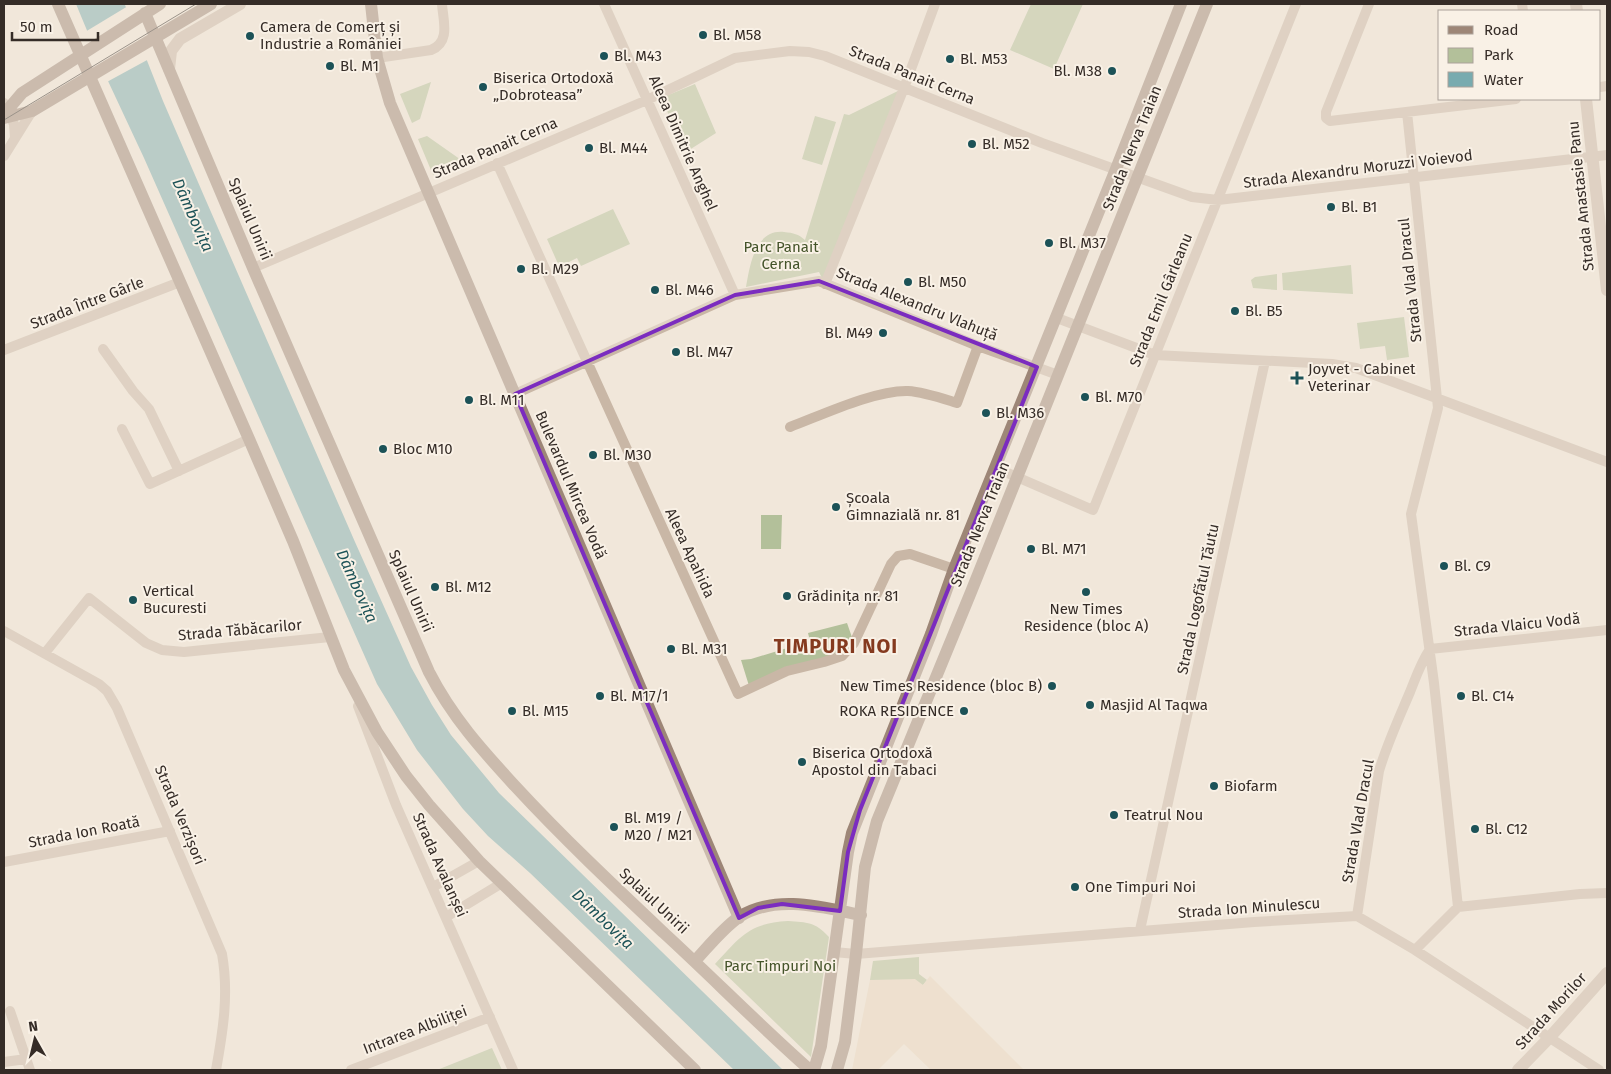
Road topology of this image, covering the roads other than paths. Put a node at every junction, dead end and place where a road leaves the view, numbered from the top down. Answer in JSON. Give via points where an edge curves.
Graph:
{"nodes":[{"id":1,"x":58,"y":4,"type":"edge"},
{"id":2,"x":160,"y":4,"type":"edge"},
{"id":3,"x":211,"y":4,"type":"edge"},
{"id":4,"x":240,"y":4,"type":"edge"},
{"id":5,"x":371,"y":4,"type":"edge"},
{"id":6,"x":442,"y":4,"type":"edge"},
{"id":7,"x":604,"y":4,"type":"edge"},
{"id":8,"x":936,"y":4,"type":"edge"},
{"id":9,"x":1181,"y":4,"type":"edge"},
{"id":10,"x":1207,"y":4,"type":"edge"},
{"id":11,"x":1296,"y":4,"type":"edge"},
{"id":12,"x":1370,"y":4,"type":"edge"},
{"id":13,"x":143,"y":12,"type":"edge"},
{"id":14,"x":156,"y":38,"type":"junction"},
{"id":15,"x":180,"y":39,"type":"junction"},
{"id":16,"x":85,"y":52,"type":"junction"},
{"id":17,"x":377,"y":58,"type":"junction"},
{"id":18,"x":169,"y":69,"type":"junction"},
{"id":19,"x":95,"y":74,"type":"junction"},
{"id":20,"x":904,"y":88,"type":"junction"},
{"id":21,"x":647,"y":100,"type":"junction"},
{"id":22,"x":1508,"y":100,"type":"edge"},
{"id":23,"x":1586,"y":100,"type":"edge"},
{"id":24,"x":32,"y":111,"type":"junction"},
{"id":25,"x":6,"y":112,"type":"edge"},
{"id":26,"x":1407,"y":112,"type":"junction"},
{"id":27,"x":15,"y":138,"type":"junction"},
{"id":28,"x":1607,"y":155,"type":"edge"},
{"id":29,"x":4,"y":156,"type":"edge"},
{"id":30,"x":1593,"y":156,"type":"junction"},
{"id":31,"x":497,"y":163,"type":"junction"},
{"id":32,"x":1116,"y":169,"type":"junction"},
{"id":33,"x":1138,"y":177,"type":"junction"},
{"id":34,"x":1414,"y":177,"type":"junction"},
{"id":35,"x":429,"y":193,"type":"junction"},
{"id":36,"x":1218,"y":200,"type":"junction"},
{"id":37,"x":253,"y":268,"type":"junction"},
{"id":38,"x":180,"y":282,"type":"junction"},
{"id":39,"x":1607,"y":282,"type":"edge"},
{"id":40,"x":825,"y":284,"type":"junction"},
{"id":41,"x":735,"y":295,"type":"junction"},
{"id":42,"x":1056,"y":318,"type":"junction"},
{"id":43,"x":1078,"y":326,"type":"junction"},
{"id":44,"x":978,"y":346,"type":"junction"},
{"id":45,"x":103,"y":349,"type":"dead end"},
{"id":46,"x":4,"y":350,"type":"edge"},
{"id":47,"x":1155,"y":355,"type":"junction"},
{"id":48,"x":1265,"y":361,"type":"junction"},
{"id":49,"x":587,"y":363,"type":"junction"},
{"id":50,"x":1036,"y":367,"type":"junction"},
{"id":51,"x":1058,"y":375,"type":"junction"},
{"id":52,"x":515,"y":394,"type":"junction"},
{"id":53,"x":1438,"y":399,"type":"junction"},
{"id":54,"x":790,"y":427,"type":"dead end"},
{"id":55,"x":122,"y":429,"type":"dead end"},
{"id":56,"x":249,"y":439,"type":"junction"},
{"id":57,"x":1607,"y":462,"type":"edge"},
{"id":58,"x":996,"y":468,"type":"junction"},
{"id":59,"x":179,"y":471,"type":"junction"},
{"id":60,"x":1016,"y":476,"type":"junction"},
{"id":61,"x":954,"y":569,"type":"junction"},
{"id":62,"x":1607,"y":630,"type":"edge"},
{"id":63,"x":4,"y":631,"type":"edge"},
{"id":64,"x":330,"y":637,"type":"junction"},
{"id":65,"x":1430,"y":649,"type":"junction"},
{"id":66,"x":45,"y":653,"type":"junction"},
{"id":67,"x":344,"y":670,"type":"junction"},
{"id":68,"x":170,"y":831,"type":"junction"},
{"id":69,"x":479,"y":861,"type":"junction"},
{"id":70,"x":4,"y":862,"type":"edge"},
{"id":71,"x":502,"y":883,"type":"junction"},
{"id":72,"x":433,"y":887,"type":"junction"},
{"id":73,"x":1607,"y":893,"type":"edge"},
{"id":74,"x":1458,"y":907,"type":"junction"},
{"id":75,"x":840,"y":911,"type":"junction"},
{"id":76,"x":861,"y":915,"type":"junction"},
{"id":77,"x":1357,"y":916,"type":"junction"},
{"id":78,"x":446,"y":917,"type":"junction"},
{"id":79,"x":739,"y":918,"type":"junction"},
{"id":80,"x":1140,"y":930,"type":"junction"},
{"id":81,"x":1415,"y":950,"type":"junction"},
{"id":82,"x":834,"y":952,"type":"junction"},
{"id":83,"x":856,"y":954,"type":"junction"},
{"id":84,"x":695,"y":961,"type":"junction"},
{"id":85,"x":1607,"y":973,"type":"edge"},
{"id":86,"x":10,"y":1011,"type":"dead end"},
{"id":87,"x":490,"y":1017,"type":"junction"},
{"id":88,"x":1550,"y":1037,"type":"junction"},
{"id":89,"x":26,"y":1059,"type":"junction"},
{"id":90,"x":4,"y":1062,"type":"edge"},
{"id":91,"x":30,"y":1070,"type":"edge"},
{"id":92,"x":216,"y":1070,"type":"edge"},
{"id":93,"x":351,"y":1070,"type":"edge"},
{"id":94,"x":513,"y":1070,"type":"edge"},
{"id":95,"x":695,"y":1070,"type":"edge"},
{"id":96,"x":812,"y":1070,"type":"edge"},
{"id":97,"x":837,"y":1070,"type":"edge"},
{"id":98,"x":1518,"y":1070,"type":"edge"},
{"id":99,"x":1599,"y":1070,"type":"edge"}],
"edges":[{"from":1,"to":16,"type":"main road"},
{"from":2,"to":13,"type":"main road"},
{"from":3,"to":14,"type":"main road"},
{"from":4,"to":15,"type":"street"},
{"from":5,"to":17,"type":"main road","name":"Bulevardul Mircea Vodă"},
{"from":6,"to":17,"type":"street","via":[[444,37],[440,46]]},
{"from":7,"to":21,"type":"street","name":"Aleea Dimitrie Anghel"},
{"from":8,"to":20,"type":"street"},
{"from":9,"to":32,"type":"main road","name":"Strada Nerva Traian"},
{"from":10,"to":33,"type":"main road","name":"Strada Nerva Traian"},
{"from":11,"to":36,"type":"street","name":"Strada Emil Gârleanu"},
{"from":12,"to":26,"type":"street","via":[[1326,118],[1330,121]]},
{"from":13,"to":14,"type":"main road","name":"Splaiul Unirii"},
{"from":13,"to":16,"type":"main road"},
{"from":14,"to":15,"type":"street"},
{"from":14,"to":18,"type":"main road","name":"Splaiul Unirii"},
{"from":14,"to":19,"type":"main road"},
{"from":15,"to":18,"type":"street","via":[[171,51]]},
{"from":16,"to":19,"type":"main road"},
{"from":16,"to":25,"type":"main road","via":[[22,93]]},
{"from":17,"to":35,"type":"main road","name":"Bulevardul Mircea Vodă","via":[[386,90]]},
{"from":18,"to":37,"type":"main road","name":"Splaiul Unirii"},
{"from":19,"to":24,"type":"main road"},
{"from":19,"to":38,"type":"main road"},
{"from":20,"to":21,"type":"street","name":"Strada Panait Cerna","via":[[826,56],[790,51],[736,58]]},
{"from":20,"to":32,"type":"street","name":"Strada Panait Cerna"},
{"from":20,"to":40,"type":"street"},
{"from":21,"to":31,"type":"street","name":"Strada Panait Cerna"},
{"from":21,"to":41,"type":"street","name":"Aleea Dimitrie Anghel"},
{"from":22,"to":26,"type":"street"},
{"from":23,"to":30,"type":"street","name":"Strada Anastasie Panu"},
{"from":24,"to":25,"type":"main road"},
{"from":24,"to":27,"type":"street"},
{"from":25,"to":27,"type":"street","via":[[14,124]]},
{"from":26,"to":34,"type":"street","name":"Strada Vlad Dracul"},
{"from":27,"to":29,"type":"street"},
{"from":28,"to":30,"type":"street","name":"Strada Alexandru Moruzzi Voievod"},
{"from":30,"to":34,"type":"street","name":"Strada Alexandru Moruzzi Voievod"},
{"from":30,"to":39,"type":"street","name":"Strada Anastasie Panu"},
{"from":31,"to":35,"type":"street","name":"Strada Panait Cerna"},
{"from":31,"to":49,"type":"street","name":"Aleea Apahida"},
{"from":32,"to":33,"type":"street","name":"Strada Alexandru Moruzzi Voievod"},
{"from":32,"to":42,"type":"main road","name":"Strada Nerva Traian"},
{"from":33,"to":36,"type":"street","name":"Strada Alexandru Moruzzi Voievod","via":[[1192,197]]},
{"from":33,"to":43,"type":"main road","name":"Strada Nerva Traian"},
{"from":34,"to":36,"type":"street","name":"Strada Alexandru Moruzzi Voievod"},
{"from":34,"to":53,"type":"street","name":"Strada Vlad Dracul"},
{"from":35,"to":37,"type":"street","name":"Strada Panait Cerna"},
{"from":35,"to":52,"type":"main road","name":"Bulevardul Mircea Vodă"},
{"from":36,"to":47,"type":"street","name":"Strada Emil Gârleanu"},
{"from":37,"to":84,"type":"main road","name":"Splaiul Unirii","via":[[429,672],[453,714],[547,820]]},
{"from":38,"to":46,"type":"street","name":"Strada Între Gârle"},
{"from":38,"to":56,"type":"main road"},
{"from":40,"to":41,"type":"street","name":"Strada Alexandru Vlahuță","via":[[819,281]]},
{"from":40,"to":44,"type":"street","name":"Strada Alexandru Vlahuță"},
{"from":41,"to":49,"type":"street","name":"Strada Alexandru Vlahuță"},
{"from":42,"to":43,"type":"street"},
{"from":42,"to":50,"type":"main road","name":"Strada Nerva Traian"},
{"from":43,"to":47,"type":"street"},
{"from":43,"to":51,"type":"main road","name":"Strada Nerva Traian"},
{"from":44,"to":50,"type":"street","name":"Strada Alexandru Vlahuță"},
{"from":44,"to":54,"type":"street","via":[[957,403],[916,392],[896,391],[876,395]]},
{"from":45,"to":59,"type":"street","via":[[149,409]]},
{"from":47,"to":48,"type":"street"},
{"from":47,"to":60,"type":"street","name":"Strada Emil Gârleanu","via":[[1093,510]]},
{"from":48,"to":53,"type":"street","via":[[1356,368]]},
{"from":48,"to":80,"type":"street","name":"Strada Logofătul Tăutu"},
{"from":49,"to":52,"type":"street","name":"Strada Alexandru Vlahuță"},
{"from":49,"to":61,"type":"street","name":"Aleea Apahida","via":[[738,694],[787,672],[834,659],[848,651],[898,556],[910,554]]},
{"from":50,"to":51,"type":"street","name":"Strada Alexandru Vlahuță"},
{"from":50,"to":58,"type":"main road","name":"Strada Nerva Traian"},
{"from":51,"to":60,"type":"main road","name":"Strada Nerva Traian"},
{"from":52,"to":79,"type":"main road","name":"Bulevardul Mircea Vodă"},
{"from":53,"to":57,"type":"street"},
{"from":53,"to":65,"type":"street","name":"Strada Vlad Dracul","via":[[1411,514]]},
{"from":55,"to":59,"type":"street","via":[[150,484]]},
{"from":56,"to":59,"type":"street"},
{"from":56,"to":64,"type":"main road"},
{"from":58,"to":60,"type":"street","name":"Strada Emil Gârleanu"},
{"from":58,"to":61,"type":"main road","name":"Strada Nerva Traian"},
{"from":60,"to":76,"type":"main road","name":"Strada Nerva Traian","via":[[877,820],[865,867]]},
{"from":61,"to":75,"type":"main road","name":"Strada Nerva Traian","via":[[852,833]]},
{"from":62,"to":65,"type":"street","name":"Strada Vlaicu Vodă"},
{"from":63,"to":66,"type":"street","name":"Strada Verzișori"},
{"from":64,"to":66,"type":"street","name":"Strada Tăbăcarilor","via":[[184,652],[162,650],[146,643],[89,598]]},
{"from":64,"to":67,"type":"main road"},
{"from":65,"to":74,"type":"street","name":"Strada Vlad Dracul"},
{"from":65,"to":77,"type":"street","name":"Strada Vlad Dracul","via":[[1379,771]]},
{"from":66,"to":68,"type":"street","name":"Strada Verzișori","via":[[98,684],[112,698]]},
{"from":67,"to":69,"type":"main road","via":[[390,753],[429,805]]},
{"from":67,"to":72,"type":"street","name":"Strada Avalanșei","via":[[396,805]]},
{"from":68,"to":70,"type":"street","name":"Strada Ion Roată"},
{"from":68,"to":92,"type":"street","name":"Strada Verzișori","via":[[222,954],[226,1010]]},
{"from":69,"to":71,"type":"main road"},
{"from":69,"to":72,"type":"street"},
{"from":71,"to":78,"type":"street"},
{"from":71,"to":95,"type":"main road"},
{"from":72,"to":78,"type":"street","name":"Strada Avalanșei"},
{"from":73,"to":74,"type":"street"},
{"from":74,"to":81,"type":"street"},
{"from":75,"to":76,"type":"main road"},
{"from":75,"to":79,"type":"main road","via":[[782,904],[758,908]]},
{"from":75,"to":82,"type":"main road","name":"Strada Nerva Traian"},
{"from":76,"to":83,"type":"main road","name":"Strada Nerva Traian"},
{"from":77,"to":80,"type":"street","name":"Strada Ion Minulescu"},
{"from":77,"to":81,"type":"street"},
{"from":78,"to":87,"type":"street","name":"Strada Avalanșei"},
{"from":79,"to":84,"type":"main road"},
{"from":80,"to":83,"type":"street","name":"Strada Ion Minulescu"},
{"from":81,"to":88,"type":"street"},
{"from":82,"to":83,"type":"street","name":"Strada Ion Minulescu"},
{"from":82,"to":96,"type":"main road","name":"Strada Nerva Traian","via":[[821,1046]]},
{"from":83,"to":97,"type":"main road","name":"Strada Nerva Traian","via":[[845,1042]]},
{"from":84,"to":96,"type":"main road","name":"Splaiul Unirii"},
{"from":85,"to":88,"type":"street","name":"Strada Morilor"},
{"from":86,"to":89,"type":"street"},
{"from":87,"to":93,"type":"street","name":"Intrarea Albiliței"},
{"from":87,"to":94,"type":"street","name":"Strada Avalanșei"},
{"from":88,"to":98,"type":"street","name":"Strada Morilor"},
{"from":88,"to":99,"type":"street"},
{"from":89,"to":90,"type":"street"},
{"from":89,"to":91,"type":"street"}]}
